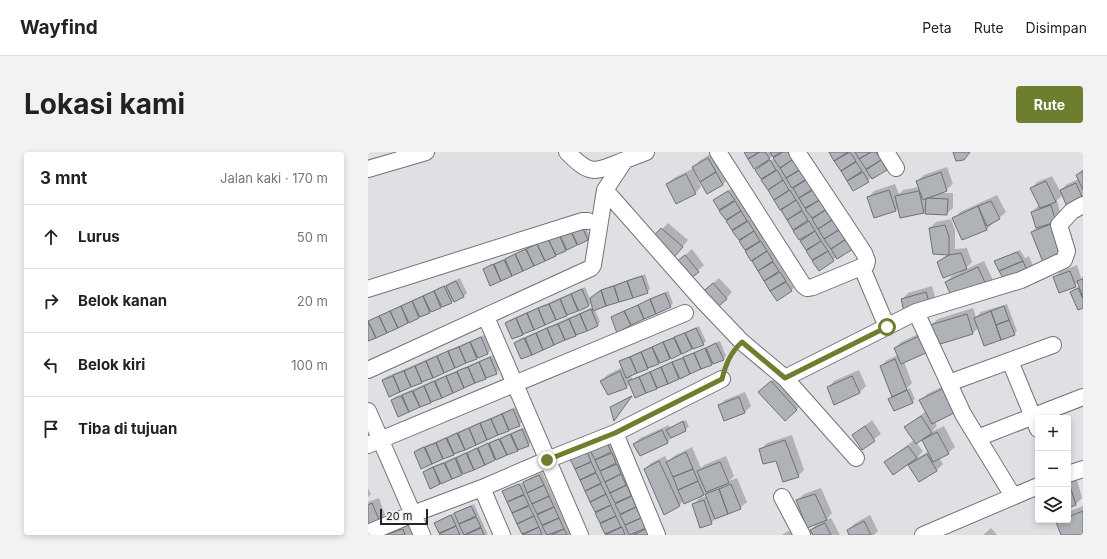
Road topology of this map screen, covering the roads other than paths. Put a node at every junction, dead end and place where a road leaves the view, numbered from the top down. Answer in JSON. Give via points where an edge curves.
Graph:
{"nodes":[{"id":1,"x":426,"y":152,"type":"edge"},
{"id":2,"x":567,"y":152,"type":"edge"},
{"id":3,"x":646,"y":152,"type":"edge"},
{"id":4,"x":718,"y":152,"type":"edge"},
{"id":5,"x":797,"y":152,"type":"edge"},
{"id":6,"x":886,"y":152,"type":"edge"},
{"id":7,"x":392,"y":157,"type":"edge"},
{"id":8,"x":625,"y":160,"type":"junction"},
{"id":9,"x":896,"y":168,"type":"dead end"},
{"id":10,"x":368,"y":169,"type":"edge"},
{"id":11,"x":605,"y":190,"type":"junction"},
{"id":12,"x":1083,"y":205,"type":"edge"},
{"id":13,"x":588,"y":221,"type":"dead end"},
{"id":14,"x":865,"y":275,"type":"dead end"},
{"id":15,"x":368,"y":289,"type":"edge"},
{"id":16,"x":916,"y":312,"type":"junction"},
{"id":17,"x":685,"y":313,"type":"dead end"},
{"id":18,"x":486,"y":317,"type":"junction"},
{"id":19,"x":887,"y":327,"type":"junction"},
{"id":20,"x":1053,"y":345,"type":"dead end"},
{"id":21,"x":1010,"y":361,"type":"junction"},
{"id":22,"x":368,"y":370,"type":"edge"},
{"id":23,"x":785,"y":378,"type":"junction"},
{"id":24,"x":722,"y":379,"type":"road end"},
{"id":25,"x":957,"y":380,"type":"dead end"},
{"id":26,"x":514,"y":383,"type":"junction"},
{"id":27,"x":1083,"y":397,"type":"edge"},
{"id":28,"x":368,"y":411,"type":"edge"},
{"id":29,"x":1050,"y":415,"type":"edge"},
{"id":30,"x":1035,"y":421,"type":"edge"},
{"id":31,"x":1035,"y":423,"type":"edge"},
{"id":32,"x":615,"y":433,"type":"junction"},
{"id":33,"x":985,"y":435,"type":"dead end"},
{"id":34,"x":374,"y":442,"type":"edge"},
{"id":35,"x":856,"y":458,"type":"dead end"},
{"id":36,"x":547,"y":460,"type":"junction"},
{"id":37,"x":1083,"y":469,"type":"edge"},
{"id":38,"x":1071,"y":473,"type":"edge"},
{"id":39,"x":1036,"y":487,"type":"edge"},
{"id":40,"x":482,"y":488,"type":"junction"},
{"id":41,"x":1013,"y":496,"type":"junction"},
{"id":42,"x":782,"y":497,"type":"dead end"},
{"id":43,"x":413,"y":514,"type":"junction"},
{"id":44,"x":951,"y":530,"type":"edge"},
{"id":45,"x":368,"y":533,"type":"edge"},
{"id":46,"x":422,"y":535,"type":"edge"},
{"id":47,"x":502,"y":535,"type":"edge"},
{"id":48,"x":580,"y":535,"type":"edge"},
{"id":49,"x":657,"y":535,"type":"edge"},
{"id":50,"x":802,"y":535,"type":"edge"},
{"id":51,"x":923,"y":535,"type":"edge"}],
"edges":[{"from":1,"to":7,"type":"street"},
{"from":2,"to":8,"type":"street","via":[[582,167],[592,171]]},
{"from":3,"to":8,"type":"street"},
{"from":4,"to":5,"type":"street","via":[[807,288],[866,264],[867,261]]},
{"from":6,"to":9,"type":"street"},
{"from":7,"to":10,"type":"street"},
{"from":8,"to":11,"type":"street"},
{"from":11,"to":18,"type":"street","via":[[593,265],[588,270]]},
{"from":11,"to":23,"type":"street","via":[[680,277],[742,342]]},
{"from":12,"to":16,"type":"street","via":[[1072,211],[1059,225],[1068,251],[1064,260],[1021,280]]},
{"from":13,"to":15,"type":"street"},
{"from":14,"to":19,"type":"street"},
{"from":16,"to":19,"type":"street"},
{"from":16,"to":41,"type":"street","via":[[962,414]]},
{"from":17,"to":26,"type":"street"},
{"from":18,"to":22,"type":"street"},
{"from":18,"to":26,"type":"street"},
{"from":19,"to":23,"type":"street"},
{"from":20,"to":21,"type":"street"},
{"from":21,"to":25,"type":"street"},
{"from":21,"to":30,"type":"street"},
{"from":23,"to":35,"type":"street"},
{"from":24,"to":32,"type":"street"},
{"from":26,"to":34,"type":"street"},
{"from":26,"to":36,"type":"street"},
{"from":27,"to":29,"type":"street"},
{"from":28,"to":34,"type":"street"},
{"from":31,"to":33,"type":"street"},
{"from":32,"to":36,"type":"street"},
{"from":32,"to":49,"type":"street"},
{"from":34,"to":43,"type":"street"},
{"from":36,"to":40,"type":"street"},
{"from":36,"to":48,"type":"street"},
{"from":37,"to":38,"type":"street"},
{"from":39,"to":41,"type":"street"},
{"from":40,"to":43,"type":"street"},
{"from":40,"to":47,"type":"street"},
{"from":41,"to":44,"type":"street"},
{"from":42,"to":50,"type":"street"},
{"from":43,"to":45,"type":"street"},
{"from":43,"to":46,"type":"street"},
{"from":44,"to":51,"type":"street"}]}
